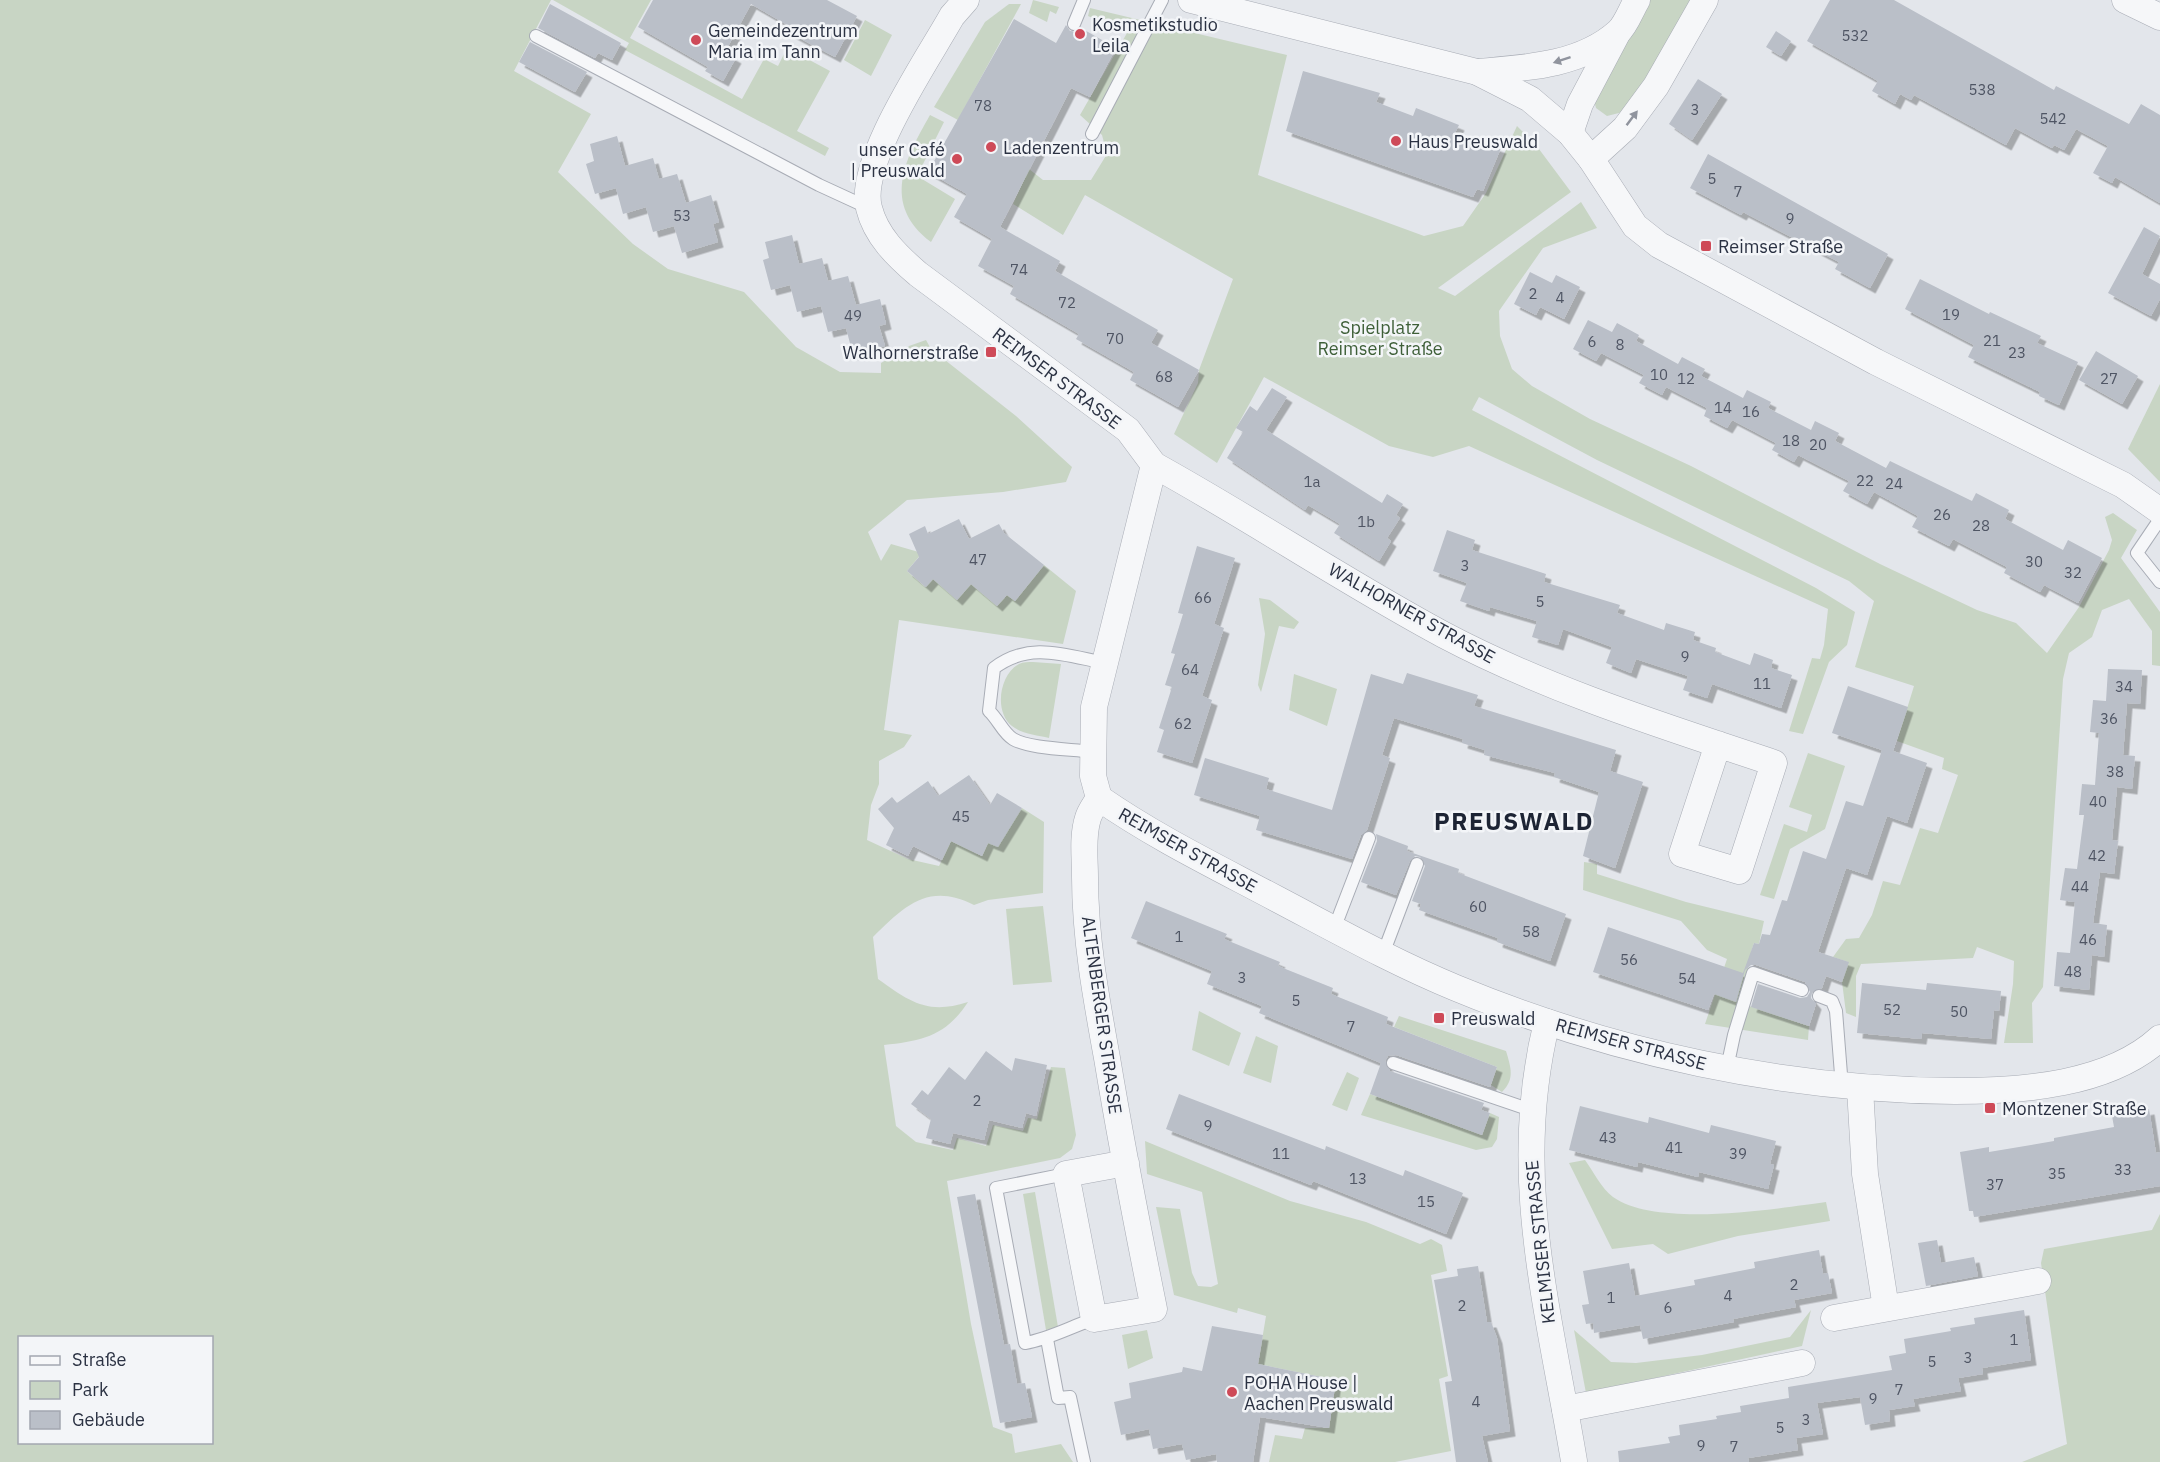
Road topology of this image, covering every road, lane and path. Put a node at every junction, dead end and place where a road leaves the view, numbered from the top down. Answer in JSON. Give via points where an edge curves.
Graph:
{"nodes":[{"id":1,"x":966,"y":0,"type":"edge"},
{"id":2,"x":1084,"y":0,"type":"edge"},
{"id":3,"x":1162,"y":0,"type":"edge"},
{"id":4,"x":1191,"y":0,"type":"edge"},
{"id":5,"x":1637,"y":0,"type":"edge"},
{"id":6,"x":1705,"y":0,"type":"edge"},
{"id":7,"x":2125,"y":0,"type":"edge"},
{"id":8,"x":1263,"y":9,"type":"edge"},
{"id":9,"x":2160,"y":17,"type":"edge"},
{"id":10,"x":1074,"y":24,"type":"dead end"},
{"id":11,"x":1619,"y":32,"type":"junction"},
{"id":12,"x":536,"y":36,"type":"dead end"},
{"id":13,"x":1477,"y":72,"type":"junction"},
{"id":14,"x":1570,"y":133,"type":"junction"},
{"id":15,"x":1092,"y":134,"type":"dead end"},
{"id":16,"x":1591,"y":159,"type":"junction"},
{"id":17,"x":869,"y":208,"type":"junction"},
{"id":18,"x":1154,"y":465,"type":"junction"},
{"id":19,"x":2160,"y":512,"type":"edge"},
{"id":20,"x":2160,"y":519,"type":"edge"},
{"id":21,"x":2160,"y":582,"type":"edge"},
{"id":22,"x":1105,"y":663,"type":"junction"},
{"id":23,"x":1718,"y":744,"type":"junction"},
{"id":24,"x":1092,"y":752,"type":"junction"},
{"id":25,"x":1099,"y":798,"type":"junction"},
{"id":26,"x":1369,"y":838,"type":"dead end"},
{"id":27,"x":1417,"y":864,"type":"dead end"},
{"id":28,"x":1334,"y":929,"type":"junction"},
{"id":29,"x":1383,"y":954,"type":"junction"},
{"id":30,"x":1802,"y":990,"type":"dead end"},
{"id":31,"x":1819,"y":996,"type":"dead end"},
{"id":32,"x":1547,"y":1022,"type":"junction"},
{"id":33,"x":2160,"y":1038,"type":"edge"},
{"id":34,"x":1393,"y":1063,"type":"dead end"},
{"id":35,"x":1727,"y":1068,"type":"junction"},
{"id":36,"x":1851,"y":1088,"type":"junction"},
{"id":37,"x":1531,"y":1110,"type":"junction"},
{"id":38,"x":1126,"y":1162,"type":"junction"},
{"id":39,"x":1065,"y":1174,"type":"junction"},
{"id":40,"x":2038,"y":1281,"type":"dead end"},
{"id":41,"x":1886,"y":1308,"type":"junction"},
{"id":42,"x":1834,"y":1318,"type":"dead end"},
{"id":43,"x":1094,"y":1319,"type":"junction"},
{"id":44,"x":1047,"y":1339,"type":"junction"},
{"id":45,"x":1802,"y":1363,"type":"dead end"},
{"id":46,"x":1565,"y":1409,"type":"junction"},
{"id":47,"x":1084,"y":1462,"type":"edge"},
{"id":48,"x":1572,"y":1462,"type":"edge"}],
"edges":[{"from":1,"to":17,"type":"street","name":"REIMSER STRASSE","via":[[952,16],[872,163]]},
{"from":2,"to":10,"type":"lane"},
{"from":3,"to":15,"type":"lane"},
{"from":4,"to":8,"type":"street"},
{"from":5,"to":11,"type":"street"},
{"from":16,"to":6,"type":"street","one_way":true,"via":[[1624,128],[1656,86]]},
{"from":7,"to":9,"type":"street"},
{"from":8,"to":13,"type":"street"},
{"from":11,"to":13,"type":"street","one_way":true,"via":[[1550,64]]},
{"from":11,"to":14,"type":"street","via":[[1580,104]]},
{"from":12,"to":17,"type":"lane"},
{"from":13,"to":14,"type":"street","via":[[1530,99]]},
{"from":14,"to":16,"type":"street"},
{"from":16,"to":19,"type":"street","via":[[1635,226],[1659,245],[1876,362],[2123,485]]},
{"from":17,"to":18,"type":"street","name":"REIMSER STRASSE","via":[[882,237],[918,274],[1128,430]]},
{"from":18,"to":22,"type":"street","name":"REIMSER STRASSE"},
{"from":18,"to":23,"type":"street","name":"WALHORNER STRASSE","via":[[1444,635],[1529,674]]},
{"from":20,"to":21,"type":"lane","via":[[2137,553]]},
{"from":22,"to":24,"type":"street","name":"REIMSER STRASSE","via":[[1094,707]]},
{"from":22,"to":24,"type":"lane","via":[[1039,651],[1019,654],[994,668],[989,711],[1012,739]]},
{"from":23,"to":23,"type":"street","name":"WALHORNER STRASSE","via":[[1774,763],[1739,871],[1682,854]]},
{"from":24,"to":25,"type":"street","name":"REIMSER STRASSE"},
{"from":25,"to":28,"type":"street","name":"REIMSER STRASSE","via":[[1166,841]]},
{"from":25,"to":38,"type":"street","name":"ALTENBERGER STRASSE","via":[[1088,818],[1085,835],[1085,896],[1093,981]]},
{"from":26,"to":28,"type":"lane"},
{"from":27,"to":29,"type":"lane"},
{"from":28,"to":29,"type":"street","name":"REIMSER STRASSE"},
{"from":29,"to":32,"type":"street","name":"REIMSER STRASSE","via":[[1454,987]]},
{"from":30,"to":35,"type":"lane","via":[[1753,973]]},
{"from":31,"to":36,"type":"lane","via":[[1832,1001],[1836,1011]]},
{"from":32,"to":35,"type":"street","name":"REIMSER STRASSE"},
{"from":32,"to":37,"type":"street","name":"KELMISER STRASSE"},
{"from":33,"to":36,"type":"street","name":"REIMSER STRASSE","via":[[2120,1066],[2049,1085],[1990,1091]]},
{"from":34,"to":37,"type":"lane"},
{"from":35,"to":36,"type":"street","name":"REIMSER STRASSE"},
{"from":36,"to":41,"type":"street"},
{"from":37,"to":46,"type":"street","name":"KELMISER STRASSE","via":[[1530,1166],[1538,1254]]},
{"from":38,"to":39,"type":"street"},
{"from":38,"to":43,"type":"street","name":"ALTENBERGER STRASSE","via":[[1154,1309]]},
{"from":39,"to":43,"type":"street"},
{"from":39,"to":44,"type":"lane","via":[[996,1188],[1024,1343]]},
{"from":40,"to":41,"type":"street"},
{"from":41,"to":42,"type":"street"},
{"from":43,"to":44,"type":"lane"},
{"from":44,"to":47,"type":"lane","via":[[1058,1398],[1070,1397]]},
{"from":45,"to":46,"type":"street"},
{"from":46,"to":48,"type":"street","name":"KELMISER STRASSE"}]}
